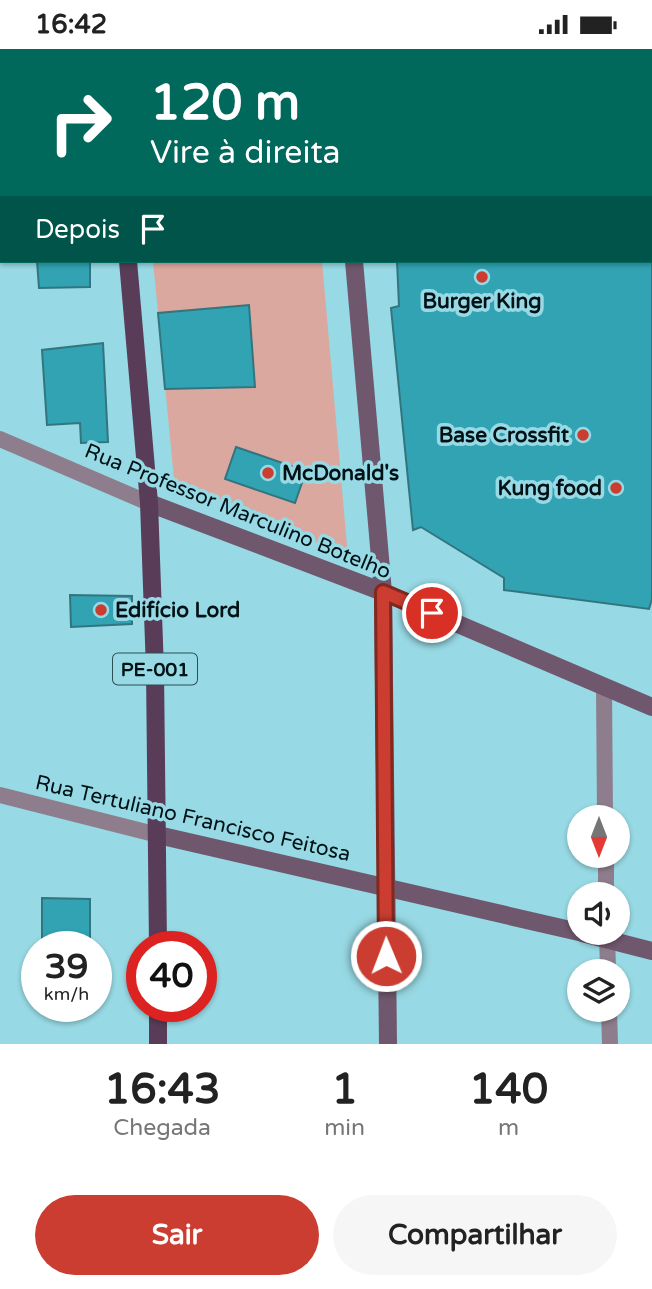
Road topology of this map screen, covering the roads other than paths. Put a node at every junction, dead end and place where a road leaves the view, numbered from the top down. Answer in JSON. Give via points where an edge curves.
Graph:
{"nodes":[{"id":1,"x":128,"y":263,"type":"edge"},
{"id":2,"x":354,"y":263,"type":"edge"},
{"id":3,"x":0,"y":439,"type":"edge"},
{"id":4,"x":149,"y":503,"type":"junction"},
{"id":5,"x":383,"y":592,"type":"junction"},
{"id":6,"x":604,"y":687,"type":"junction"},
{"id":7,"x":652,"y":707,"type":"edge"},
{"id":8,"x":0,"y":795,"type":"edge"},
{"id":9,"x":606,"y":805,"type":"edge"},
{"id":10,"x":158,"y":835,"type":"junction"},
{"id":11,"x":385,"y":887,"type":"junction"},
{"id":12,"x":567,"y":929,"type":"edge"},
{"id":13,"x":158,"y":931,"type":"edge"},
{"id":14,"x":630,"y":944,"type":"edge"},
{"id":15,"x":652,"y":951,"type":"edge"},
{"id":16,"x":158,"y":1022,"type":"edge"},
{"id":17,"x":609,"y":1022,"type":"edge"},
{"id":18,"x":158,"y":1044,"type":"edge"},
{"id":19,"x":388,"y":1044,"type":"edge"},
{"id":20,"x":610,"y":1044,"type":"edge"}],
"edges":[{"from":1,"to":4,"type":"main road","number":"PE-001"},
{"from":2,"to":5,"type":"street"},
{"from":3,"to":4,"type":"street","name":"Rua Professor Marculino Botelho"},
{"from":4,"to":5,"type":"street","name":"Rua Professor Marculino Botelho"},
{"from":4,"to":10,"type":"main road","number":"PE-001"},
{"from":5,"to":6,"type":"street","name":"Rua Professor Marculino Botelho"},
{"from":5,"to":11,"type":"street"},
{"from":6,"to":7,"type":"street","name":"Rua Professor Marculino Botelho"},
{"from":6,"to":9,"type":"street"},
{"from":8,"to":10,"type":"street","name":"Rua Tertuliano Francisco Feitosa"},
{"from":10,"to":11,"type":"street","name":"Rua Tertuliano Francisco Feitosa"},
{"from":10,"to":13,"type":"main road","number":"PE-001"},
{"from":11,"to":12,"type":"street","name":"Rua Tertuliano Francisco Feitosa"},
{"from":11,"to":19,"type":"street"},
{"from":14,"to":15,"type":"street","name":"Rua Tertuliano Francisco Feitosa"},
{"from":16,"to":18,"type":"main road"},
{"from":17,"to":20,"type":"street"}]}
